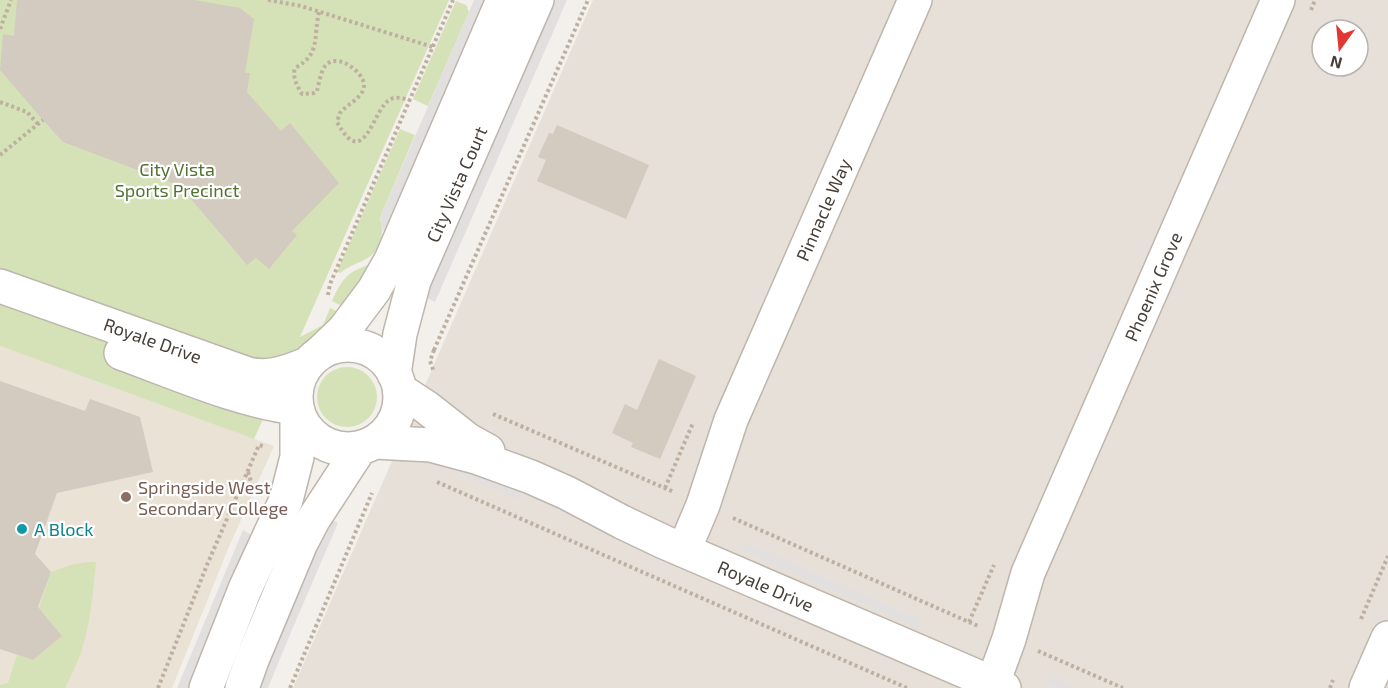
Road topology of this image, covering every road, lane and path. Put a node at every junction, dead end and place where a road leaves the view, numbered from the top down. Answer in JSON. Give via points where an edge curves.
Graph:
{"nodes":[{"id":1,"x":11,"y":0,"type":"edge"},
{"id":2,"x":268,"y":0,"type":"edge"},
{"id":3,"x":453,"y":0,"type":"edge"},
{"id":4,"x":503,"y":0,"type":"edge"},
{"id":5,"x":537,"y":0,"type":"edge"},
{"id":6,"x":588,"y":0,"type":"edge"},
{"id":7,"x":915,"y":0,"type":"edge"},
{"id":8,"x":1278,"y":0,"type":"edge"},
{"id":9,"x":319,"y":12,"type":"junction"},
{"id":10,"x":0,"y":29,"type":"edge"},
{"id":11,"x":433,"y":47,"type":"junction"},
{"id":12,"x":410,"y":100,"type":"junction"},
{"id":13,"x":0,"y":102,"type":"edge"},
{"id":14,"x":43,"y":120,"type":"dead end"},
{"id":15,"x":38,"y":124,"type":"junction"},
{"id":16,"x":0,"y":155,"type":"edge"},
{"id":17,"x":0,"y":286,"type":"edge"},
{"id":18,"x":326,"y":302,"type":"dead end"},
{"id":19,"x":0,"y":309,"type":"edge"},
{"id":20,"x":424,"y":346,"type":"dead end"},
{"id":21,"x":434,"y":351,"type":"junction"},
{"id":22,"x":313,"y":358,"type":"junction"},
{"id":23,"x":438,"y":380,"type":"dead end"},
{"id":24,"x":397,"y":382,"type":"junction"},
{"id":25,"x":297,"y":410,"type":"junction"},
{"id":26,"x":491,"y":413,"type":"dead end"},
{"id":27,"x":368,"y":445,"type":"junction"},
{"id":28,"x":268,"y":448,"type":"dead end"},
{"id":29,"x":531,"y":477,"type":"junction"},
{"id":30,"x":429,"y":479,"type":"dead end"},
{"id":31,"x":374,"y":488,"type":"dead end"},
{"id":32,"x":695,"y":501,"type":"junction"},
{"id":33,"x":674,"y":546,"type":"junction"},
{"id":34,"x":1000,"y":635,"type":"junction"},
{"id":35,"x":1388,"y":638,"type":"edge"},
{"id":36,"x":989,"y":681,"type":"edge"},
{"id":37,"x":158,"y":688,"type":"edge"},
{"id":38,"x":206,"y":688,"type":"edge"},
{"id":39,"x":242,"y":688,"type":"edge"},
{"id":40,"x":290,"y":688,"type":"edge"},
{"id":41,"x":907,"y":688,"type":"edge"},
{"id":42,"x":1122,"y":688,"type":"edge"},
{"id":43,"x":1366,"y":688,"type":"edge"}],
"edges":[{"from":1,"to":10,"type":"path"},
{"from":2,"to":9,"type":"path"},
{"from":3,"to":11,"type":"path"},
{"from":4,"to":22,"type":"street","name":"City Vista Court","via":[[390,260],[374,290],[344,330]]},
{"from":5,"to":24,"type":"street","name":"City Vista Court","via":[[414,282],[400,334]]},
{"from":6,"to":21,"type":"path"},
{"from":7,"to":32,"type":"street","name":"Pinnacle Way"},
{"from":8,"to":34,"type":"street","name":"Phoenix Grove"},
{"from":9,"to":11,"type":"path"},
{"from":9,"to":12,"type":"path","via":[[314,50],[294,70],[302,94],[317,91],[323,69],[335,60],[361,76],[362,92],[339,114],[337,122],[355,141],[366,135],[390,99]]},
{"from":11,"to":12,"type":"path"},
{"from":12,"to":18,"type":"path","via":[[330,284]]},
{"from":13,"to":15,"type":"path","via":[[27,112]]},
{"from":14,"to":15,"type":"path"},
{"from":15,"to":16,"type":"path"},
{"from":17,"to":22,"type":"street","name":"Royale Drive","via":[[260,377],[281,375]]},
{"from":19,"to":25,"type":"street","name":"Royale Drive","via":[[241,397]]},
{"from":20,"to":21,"type":"path"},
{"from":21,"to":23,"type":"path","via":[[430,361]]},
{"from":22,"to":24,"type":"street","via":[[336,346],[353,345],[384,360]]},
{"from":22,"to":25,"type":"street","via":[[298,379]]},
{"from":24,"to":27,"type":"street","via":[[399,405],[395,420]]},
{"from":24,"to":29,"type":"street","via":[[468,440]]},
{"from":25,"to":27,"type":"street","via":[[304,426],[329,446],[344,449]]},
{"from":25,"to":38,"type":"street","via":[[297,457],[286,500]]},
{"from":26,"to":32,"type":"path"},
{"from":27,"to":29,"type":"street","via":[[431,445]]},
{"from":27,"to":39,"type":"street","via":[[313,520]]},
{"from":28,"to":37,"type":"path","via":[[259,445]]},
{"from":29,"to":33,"type":"street","name":"Royale Drive"},
{"from":30,"to":41,"type":"path"},
{"from":31,"to":40,"type":"path"},
{"from":32,"to":33,"type":"street","name":"Pinnacle Way"},
{"from":32,"to":34,"type":"path"},
{"from":33,"to":36,"type":"street","name":"Royale Drive"},
{"from":34,"to":36,"type":"street","name":"Phoenix Grove"},
{"from":34,"to":42,"type":"path"},
{"from":35,"to":43,"type":"street"}]}
